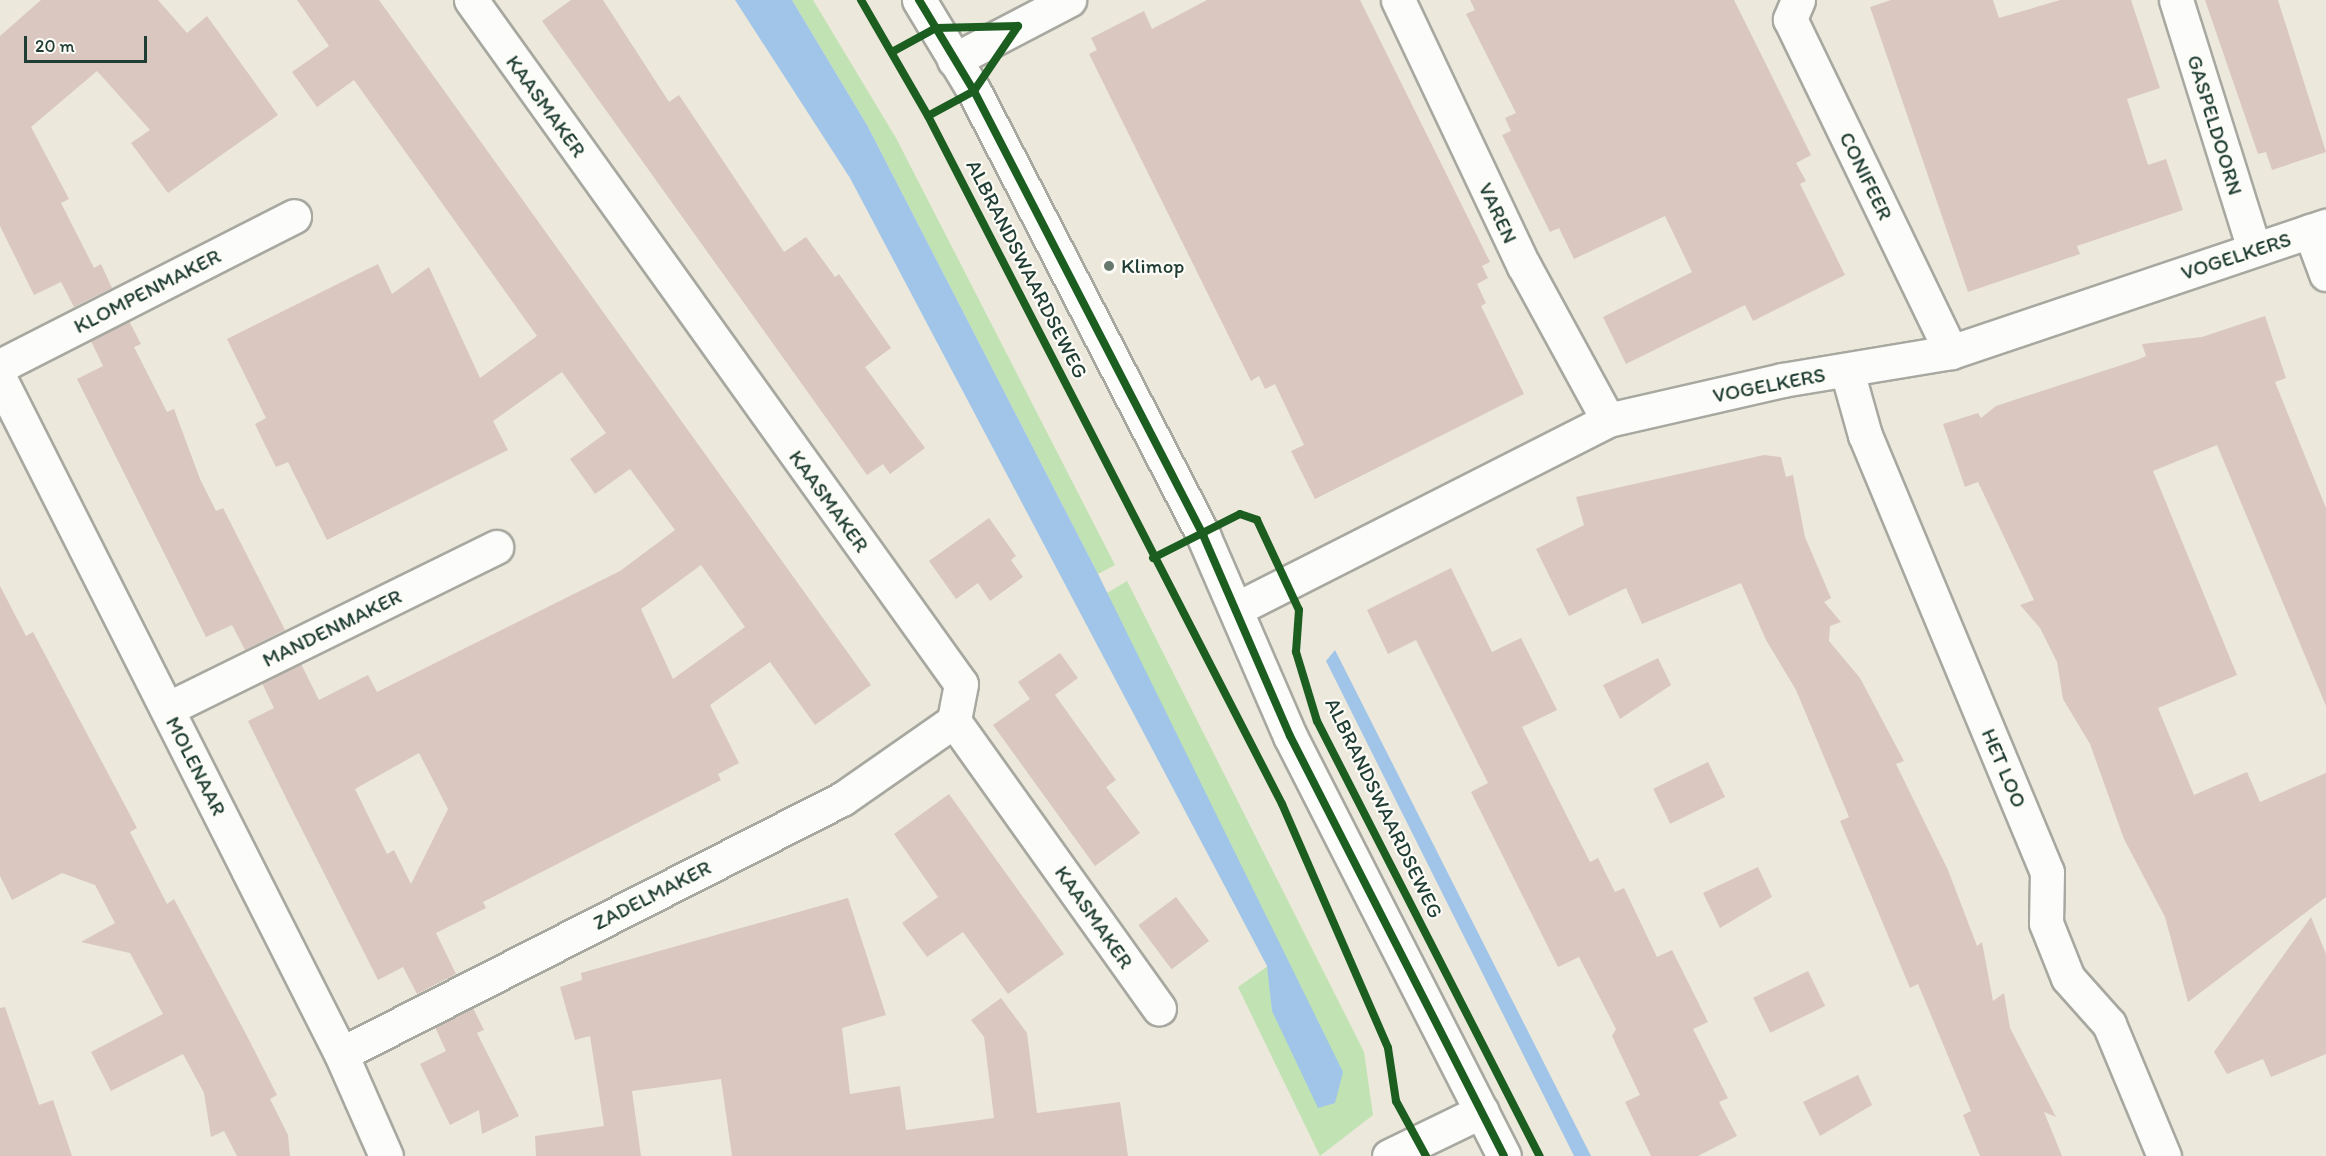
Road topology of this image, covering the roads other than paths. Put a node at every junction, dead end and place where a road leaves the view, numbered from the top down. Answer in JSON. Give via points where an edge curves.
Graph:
{"nodes":[{"id":1,"x":471,"y":0,"type":"edge"},
{"id":2,"x":919,"y":0,"type":"edge"},
{"id":3,"x":1069,"y":0,"type":"edge"},
{"id":4,"x":1398,"y":0,"type":"edge"},
{"id":5,"x":1798,"y":0,"type":"edge"},
{"id":6,"x":2176,"y":0,"type":"edge"},
{"id":7,"x":954,"y":60,"type":"junction"},
{"id":8,"x":294,"y":216,"type":"dead end"},
{"id":9,"x":2318,"y":229,"type":"edge"},
{"id":10,"x":2254,"y":249,"type":"junction"},
{"id":11,"x":2326,"y":274,"type":"edge"},
{"id":12,"x":1951,"y":352,"type":"junction"},
{"id":13,"x":0,"y":366,"type":"edge"},
{"id":14,"x":1847,"y":371,"type":"junction"},
{"id":15,"x":0,"y":379,"type":"edge"},
{"id":16,"x":1608,"y":420,"type":"junction"},
{"id":17,"x":496,"y":547,"type":"dead end"},
{"id":18,"x":1236,"y":609,"type":"junction"},
{"id":19,"x":167,"y":709,"type":"junction"},
{"id":20,"x":954,"y":721,"type":"junction"},
{"id":21,"x":1159,"y":1008,"type":"dead end"},
{"id":22,"x":341,"y":1054,"type":"junction"},
{"id":23,"x":1482,"y":1111,"type":"junction"},
{"id":24,"x":386,"y":1156,"type":"edge"},
{"id":25,"x":1389,"y":1156,"type":"edge"},
{"id":26,"x":1504,"y":1156,"type":"edge"},
{"id":27,"x":2164,"y":1156,"type":"edge"}],
"edges":[{"from":1,"to":20,"type":"street","name":"KAASMAKER","via":[[961,684]]},
{"from":2,"to":7,"type":"street","name":"ALBRANDSWAARDSEWEG"},
{"from":3,"to":7,"type":"street"},
{"from":4,"to":16,"type":"street","name":"VAREN","via":[[1524,266]]},
{"from":5,"to":12,"type":"street","name":"CONIFEER","via":[[1790,19]]},
{"from":6,"to":10,"type":"street","name":"GASPELDOORN"},
{"from":7,"to":18,"type":"street","name":"ALBRANDSWAARDSEWEG"},
{"from":8,"to":13,"type":"street","name":"KLOMPENMAKER"},
{"from":9,"to":10,"type":"street","name":"VOGELKERS"},
{"from":9,"to":11,"type":"street"},
{"from":10,"to":12,"type":"street","name":"VOGELKERS"},
{"from":12,"to":14,"type":"street","name":"VOGELKERS"},
{"from":14,"to":16,"type":"street","name":"VOGELKERS"},
{"from":14,"to":27,"type":"street","name":"HET LOO","via":[[1865,435],[2047,872],[2046,923],[2068,978],[2109,1024]]},
{"from":15,"to":19,"type":"street","name":"MOLENAAR"},
{"from":16,"to":18,"type":"street","name":"VOGELKERS"},
{"from":17,"to":19,"type":"street","name":"MANDENMAKER"},
{"from":18,"to":23,"type":"street","name":"ALBRANDSWAARDSEWEG","via":[[1290,736]]},
{"from":19,"to":22,"type":"street","name":"MOLENAAR"},
{"from":20,"to":21,"type":"street","name":"KAASMAKER"},
{"from":20,"to":22,"type":"street","name":"ZADELMAKER","via":[[842,799]]},
{"from":22,"to":24,"type":"street","name":"MOLENAAR"},
{"from":23,"to":25,"type":"street"},
{"from":23,"to":26,"type":"street","name":"ALBRANDSWAARDSEWEG"}]}
